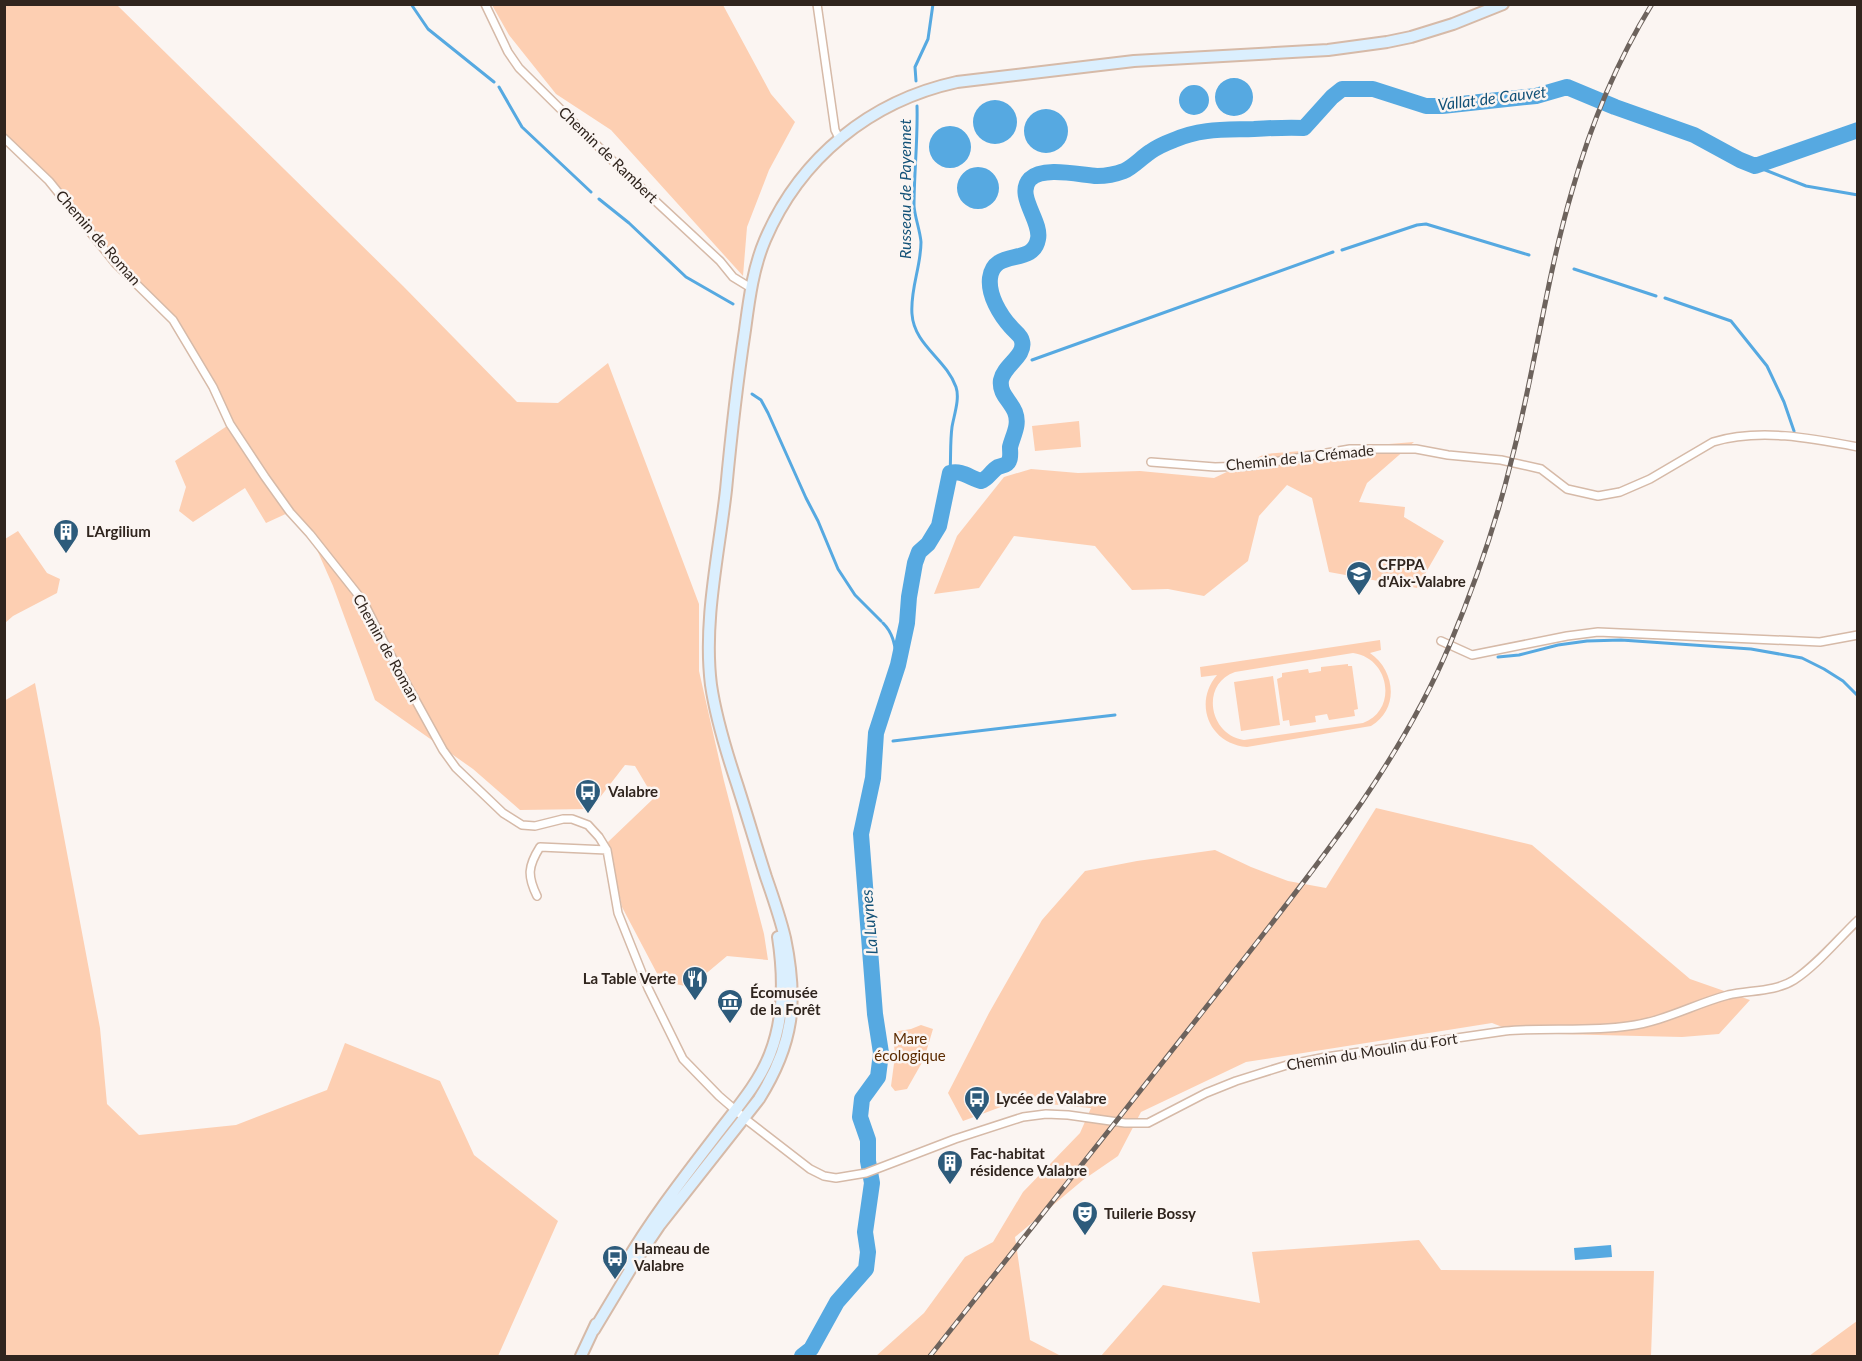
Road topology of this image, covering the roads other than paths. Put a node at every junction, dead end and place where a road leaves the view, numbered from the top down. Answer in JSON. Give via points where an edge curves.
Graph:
{"nodes":[{"id":1,"x":485,"y":4,"type":"edge"},
{"id":2,"x":817,"y":4,"type":"edge"},
{"id":3,"x":1503,"y":4,"type":"edge"},
{"id":4,"x":4,"y":138,"type":"edge"},
{"id":5,"x":839,"y":138,"type":"junction"},
{"id":6,"x":751,"y":288,"type":"junction"},
{"id":7,"x":1857,"y":447,"type":"edge"},
{"id":8,"x":1150,"y":462,"type":"dead end"},
{"id":9,"x":1857,"y":635,"type":"edge"},
{"id":10,"x":1441,"y":641,"type":"dead end"},
{"id":11,"x":607,"y":850,"type":"junction"},
{"id":12,"x":537,"y":896,"type":"dead end"},
{"id":13,"x":1857,"y":920,"type":"edge"},
{"id":14,"x":742,"y":1116,"type":"junction"},
{"id":15,"x":866,"y":1173,"type":"joint"},
{"id":16,"x":581,"y":1356,"type":"edge"}],
"edges":[{"from":1,"to":6,"type":"street","name":"Chemin de Rambert","via":[[519,68],[733,277]]},
{"from":2,"to":5,"type":"street"},
{"from":3,"to":5,"type":"main road","via":[[1453,24],[1387,42],[1328,50],[1134,61],[957,82],[908,97]]},
{"from":4,"to":11,"type":"street","name":"Chemin de Roman","via":[[49,182],[116,264],[173,320],[230,424],[265,477],[363,601],[410,692],[456,768],[503,813],[522,825],[563,819],[580,821],[588,825]]},
{"from":5,"to":6,"type":"main road","via":[[800,180],[778,212],[764,240]]},
{"from":6,"to":14,"type":"main road","via":[[710,617],[711,683],[720,732],[783,928],[791,969],[792,1015],[780,1062],[765,1090]]},
{"from":7,"to":8,"type":"street","name":"Chemin de la Crémade","via":[[1776,435],[1725,438],[1650,479],[1620,492],[1598,496],[1567,489],[1541,469],[1416,449],[1350,449],[1249,466]]},
{"from":9,"to":10,"type":"street","via":[[1820,642],[1598,632],[1472,655]]},
{"from":11,"to":12,"type":"street","via":[[540,847],[531,867],[530,882]]},
{"from":11,"to":14,"type":"street","name":"Chemin de Roman","via":[[618,913],[683,1059]]},
{"from":13,"to":15,"type":"street","name":"Chemin du Moulin du Fort","via":[[1794,980],[1706,1001],[1647,1023],[1592,1030],[1505,1031],[1326,1057],[1236,1081],[1148,1123],[1068,1115],[1023,1117]]},
{"from":14,"to":15,"type":"street","name":"Chemin de Roman","via":[[824,1176]]},
{"from":14,"to":16,"type":"main road","via":[[654,1218],[607,1296]]}]}
